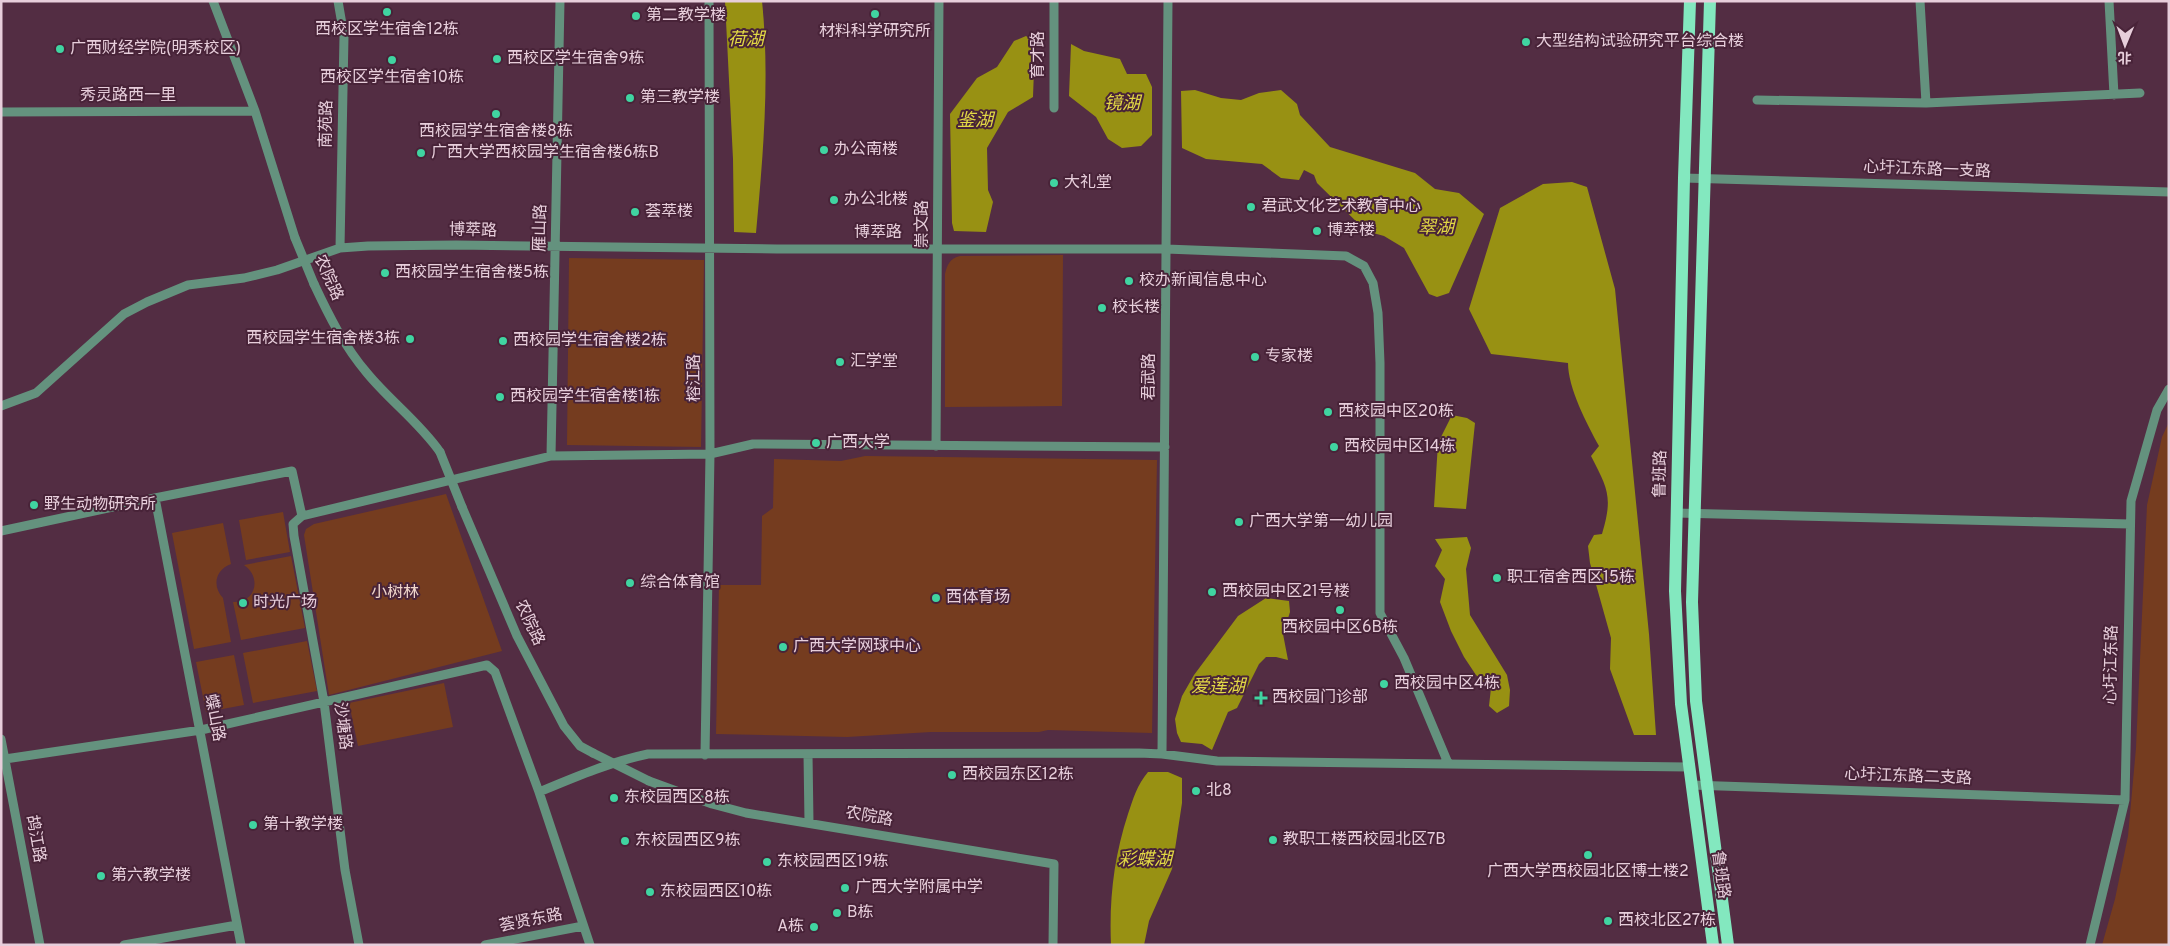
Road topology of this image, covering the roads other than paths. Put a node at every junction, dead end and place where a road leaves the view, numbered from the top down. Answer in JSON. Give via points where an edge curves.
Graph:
{"nodes":[{"id":1,"x":213,"y":1,"type":"edge"},
{"id":2,"x":338,"y":1,"type":"edge"},
{"id":3,"x":560,"y":1,"type":"edge"},
{"id":4,"x":709,"y":1,"type":"edge"},
{"id":5,"x":939,"y":1,"type":"edge"},
{"id":6,"x":1054,"y":1,"type":"edge"},
{"id":7,"x":1168,"y":1,"type":"edge"},
{"id":8,"x":1690,"y":1,"type":"edge"},
{"id":9,"x":1710,"y":1,"type":"edge"},
{"id":10,"x":1920,"y":1,"type":"edge"},
{"id":11,"x":2109,"y":1,"type":"edge"},
{"id":12,"x":2140,"y":93,"type":"dead end"},
{"id":13,"x":2114,"y":95,"type":"junction"},
{"id":14,"x":1758,"y":100,"type":"dead end"},
{"id":15,"x":1926,"y":103,"type":"junction"},
{"id":16,"x":1054,"y":108,"type":"dead end"},
{"id":17,"x":254,"y":111,"type":"junction"},
{"id":18,"x":1,"y":112,"type":"edge"},
{"id":19,"x":1684,"y":178,"type":"junction"},
{"id":20,"x":1704,"y":178,"type":"junction"},
{"id":21,"x":2169,"y":192,"type":"edge"},
{"id":22,"x":555,"y":247,"type":"junction"},
{"id":23,"x":340,"y":248,"type":"junction"},
{"id":24,"x":710,"y":248,"type":"junction"},
{"id":25,"x":938,"y":248,"type":"junction"},
{"id":26,"x":1166,"y":249,"type":"junction"},
{"id":27,"x":2169,"y":389,"type":"edge"},
{"id":28,"x":1,"y":406,"type":"edge"},
{"id":29,"x":936,"y":446,"type":"junction"},
{"id":30,"x":1164,"y":447,"type":"junction"},
{"id":31,"x":710,"y":454,"type":"junction"},
{"id":32,"x":552,"y":456,"type":"junction"},
{"id":33,"x":155,"y":498,"type":"junction"},
{"id":34,"x":1676,"y":514,"type":"junction"},
{"id":35,"x":1695,"y":514,"type":"junction"},
{"id":36,"x":302,"y":516,"type":"junction"},
{"id":37,"x":2130,"y":524,"type":"junction"},
{"id":38,"x":1,"y":530,"type":"edge"},
{"id":39,"x":324,"y":702,"type":"junction"},
{"id":40,"x":201,"y":730,"type":"junction"},
{"id":41,"x":1,"y":739,"type":"edge"},
{"id":42,"x":808,"y":754,"type":"junction"},
{"id":43,"x":1162,"y":754,"type":"junction"},
{"id":44,"x":705,"y":755,"type":"junction"},
{"id":45,"x":5,"y":759,"type":"junction"},
{"id":46,"x":1448,"y":764,"type":"junction"},
{"id":47,"x":1688,"y":767,"type":"junction"},
{"id":48,"x":1691,"y":785,"type":"junction"},
{"id":49,"x":1708,"y":786,"type":"junction"},
{"id":50,"x":539,"y":792,"type":"junction"},
{"id":51,"x":2125,"y":800,"type":"junction"},
{"id":52,"x":810,"y":822,"type":"junction"},
{"id":53,"x":237,"y":925,"type":"junction"},
{"id":54,"x":583,"y":926,"type":"junction"},
{"id":55,"x":40,"y":945,"type":"edge"},
{"id":56,"x":124,"y":945,"type":"edge"},
{"id":57,"x":241,"y":945,"type":"edge"},
{"id":58,"x":359,"y":945,"type":"edge"},
{"id":59,"x":485,"y":945,"type":"edge"},
{"id":60,"x":590,"y":945,"type":"edge"},
{"id":61,"x":1053,"y":945,"type":"edge"},
{"id":62,"x":1713,"y":945,"type":"edge"},
{"id":63,"x":1728,"y":945,"type":"edge"},
{"id":64,"x":2090,"y":945,"type":"edge"}],
"edges":[{"from":1,"to":17,"type":"street","name":"农院路"},
{"from":2,"to":23,"type":"street","name":"南苑路","via":[[344,36]]},
{"from":3,"to":22,"type":"street","name":"雁山路"},
{"from":4,"to":24,"type":"street","name":"榕江路"},
{"from":5,"to":25,"type":"street","name":"崇文路"},
{"from":6,"to":16,"type":"street","name":"育才路"},
{"from":7,"to":26,"type":"street","name":"君武路"},
{"from":8,"to":19,"type":"main road","name":"鲁班路"},
{"from":9,"to":20,"type":"main road","name":"鲁班路"},
{"from":10,"to":15,"type":"street"},
{"from":11,"to":13,"type":"street"},
{"from":12,"to":13,"type":"street"},
{"from":13,"to":15,"type":"street"},
{"from":14,"to":15,"type":"street"},
{"from":17,"to":18,"type":"street","name":"秀灵路西一里"},
{"from":17,"to":52,"type":"street","name":"农院路","bridge":true,"via":[[295,238],[333,324],[352,356],[428,435],[440,452],[517,636],[564,726],[580,746],[649,781],[712,804]]},
{"from":19,"to":20,"type":"street","name":"心圩江东路一支路"},
{"from":19,"to":34,"type":"main road","name":"鲁班路"},
{"from":20,"to":21,"type":"street","name":"心圩江东路一支路"},
{"from":20,"to":35,"type":"main road","name":"鲁班路"},
{"from":22,"to":23,"type":"street","name":"博萃路"},
{"from":22,"to":24,"type":"street","name":"博萃路"},
{"from":22,"to":32,"type":"street","name":"雁山路"},
{"from":23,"to":28,"type":"street","name":"博萃路","via":[[277,270],[188,285],[147,302],[124,314],[36,393]]},
{"from":24,"to":25,"type":"street","name":"博萃路"},
{"from":24,"to":31,"type":"street","name":"榕江路"},
{"from":25,"to":26,"type":"street","name":"博萃路"},
{"from":25,"to":29,"type":"street","name":"崇文路"},
{"from":26,"to":30,"type":"street","name":"君武路"},
{"from":26,"to":46,"type":"street","name":"博萃路","via":[[1346,256],[1364,266],[1373,283],[1378,313],[1380,613],[1404,658]]},
{"from":27,"to":37,"type":"street","name":"心圩江东路","via":[[2157,410],[2131,501]]},
{"from":29,"to":30,"type":"street"},
{"from":29,"to":31,"type":"street","via":[[753,444]]},
{"from":30,"to":43,"type":"street","name":"君武路"},
{"from":31,"to":32,"type":"street"},
{"from":31,"to":44,"type":"street","name":"榕江路"},
{"from":32,"to":36,"type":"street"},
{"from":33,"to":36,"type":"street","via":[[292,471]]},
{"from":33,"to":38,"type":"street"},
{"from":33,"to":40,"type":"street","name":"蝶山路"},
{"from":34,"to":35,"type":"street"},
{"from":34,"to":47,"type":"main road","name":"鲁班路","via":[[1675,591]]},
{"from":35,"to":37,"type":"street"},
{"from":35,"to":49,"type":"main road","name":"鲁班路","via":[[1692,602],[1696,701]]},
{"from":36,"to":39,"type":"street","name":"沙塘路","via":[[292,524]]},
{"from":37,"to":51,"type":"street","name":"心圩江东路"},
{"from":39,"to":40,"type":"street"},
{"from":39,"to":50,"type":"street","via":[[487,665],[494,672]]},
{"from":39,"to":58,"type":"street","name":"沙塘路","via":[[345,870]]},
{"from":40,"to":45,"type":"street"},
{"from":40,"to":53,"type":"street","name":"蝶山路"},
{"from":41,"to":45,"type":"street","name":"鸪江路"},
{"from":42,"to":43,"type":"street"},
{"from":42,"to":44,"type":"street"},
{"from":42,"to":52,"type":"street"},
{"from":43,"to":46,"type":"street","via":[[1217,762]]},
{"from":44,"to":50,"type":"street","via":[[648,754],[622,760]]},
{"from":45,"to":55,"type":"street","name":"鸪江路"},
{"from":46,"to":47,"type":"street"},
{"from":47,"to":48,"type":"main road","name":"鲁班路"},
{"from":48,"to":49,"type":"street","name":"心圩江东路二支路"},
{"from":48,"to":62,"type":"main road","name":"鲁班路"},
{"from":49,"to":51,"type":"street","name":"心圩江东路二支路"},
{"from":49,"to":63,"type":"main road","name":"鲁班路"},
{"from":50,"to":54,"type":"street"},
{"from":51,"to":64,"type":"street","name":"心圩江东路"},
{"from":52,"to":61,"type":"street","name":"农院路","via":[[1054,864]]},
{"from":53,"to":56,"type":"street"},
{"from":53,"to":57,"type":"street","name":"蝶山路"},
{"from":54,"to":59,"type":"street","name":"荟贤东路"},
{"from":54,"to":60,"type":"street"}]}
